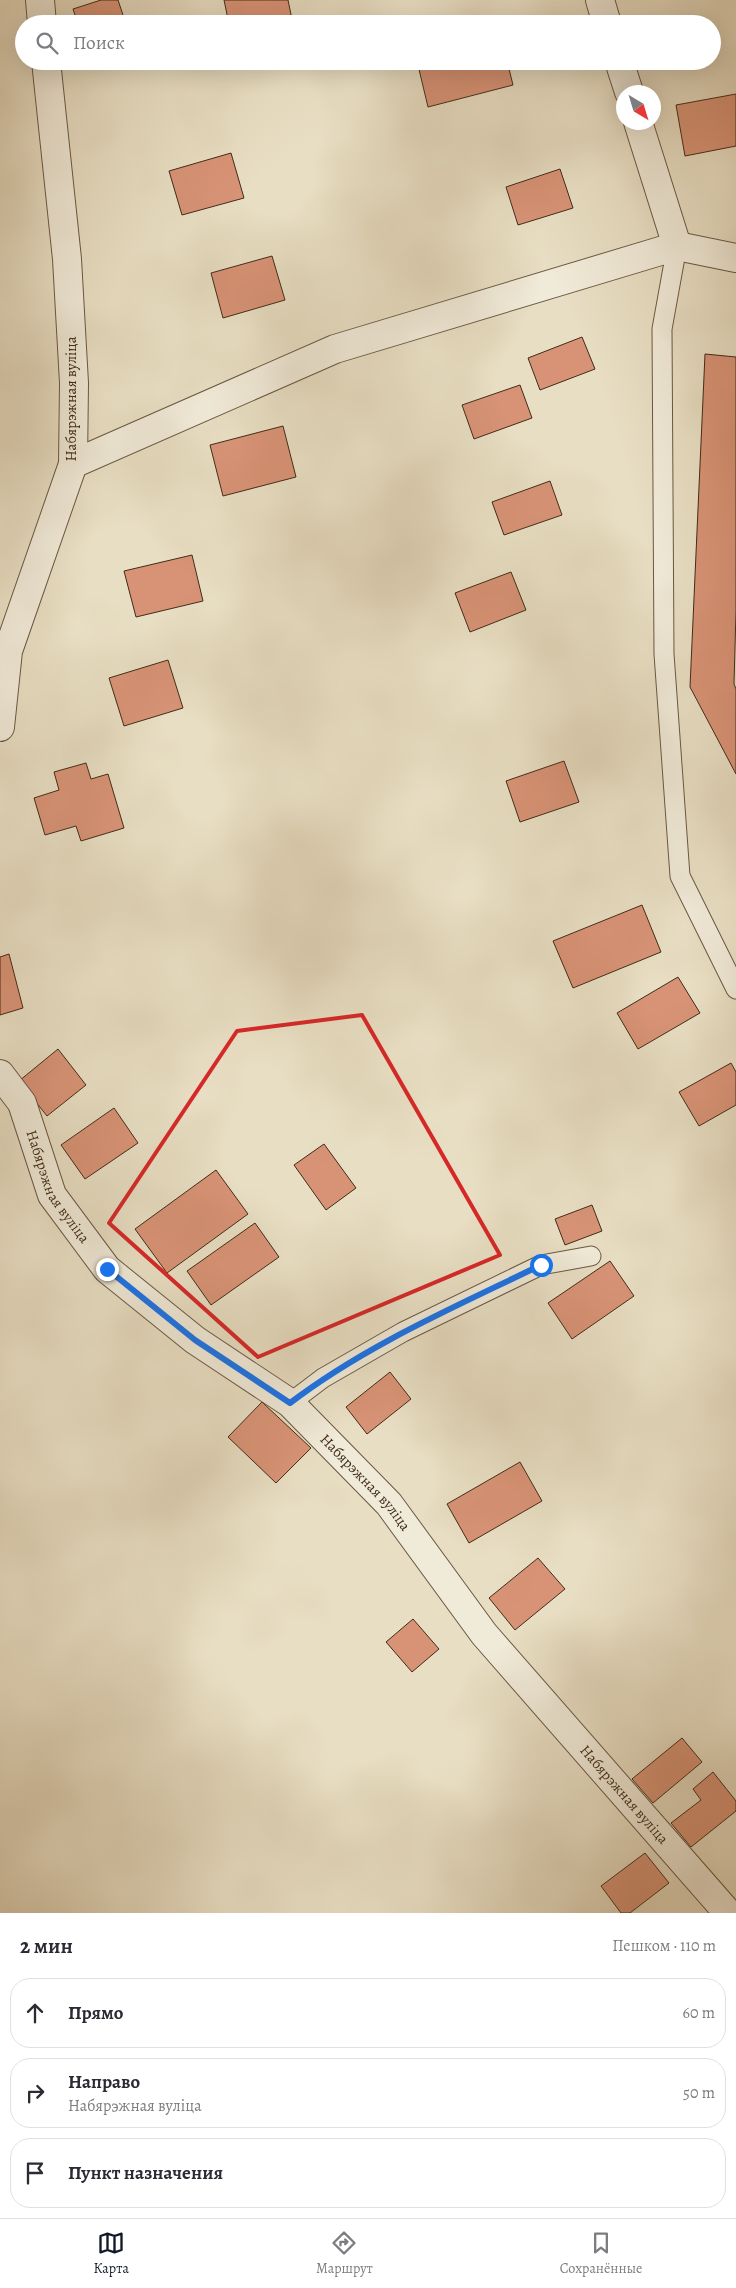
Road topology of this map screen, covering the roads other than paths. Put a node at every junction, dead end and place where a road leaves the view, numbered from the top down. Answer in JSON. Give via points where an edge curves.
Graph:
{"nodes":[{"id":1,"x":40,"y":0,"type":"edge"},
{"id":2,"x":600,"y":0,"type":"edge"},
{"id":3,"x":41,"y":15,"type":"edge"},
{"id":4,"x":604,"y":15,"type":"edge"},
{"id":5,"x":47,"y":70,"type":"edge"},
{"id":6,"x":622,"y":70,"type":"edge"},
{"id":7,"x":627,"y":85,"type":"edge"},
{"id":8,"x":641,"y":130,"type":"edge"},
{"id":9,"x":677,"y":246,"type":"junction"},
{"id":10,"x":736,"y":258,"type":"edge"},
{"id":11,"x":73,"y":464,"type":"junction"},
{"id":12,"x":0,"y":727,"type":"edge"},
{"id":13,"x":736,"y":989,"type":"edge"},
{"id":14,"x":0,"y":1074,"type":"edge"},
{"id":15,"x":591,"y":1256,"type":"dead end"},
{"id":16,"x":290,"y":1403,"type":"junction"},
{"id":17,"x":728,"y":1913,"type":"edge"}],
"edges":[{"from":1,"to":3,"type":"street"},
{"from":2,"to":4,"type":"street"},
{"from":5,"to":11,"type":"street","name":"Набярэжная вуліца","via":[[67,259],[74,383]]},
{"from":6,"to":7,"type":"street"},
{"from":8,"to":9,"type":"street"},
{"from":9,"to":10,"type":"street"},
{"from":9,"to":11,"type":"street","via":[[335,349]]},
{"from":9,"to":13,"type":"lane","via":[[662,329],[662,349],[664,654],[680,876]]},
{"from":11,"to":12,"type":"street","name":"Набярэжная вуліца","via":[[8,651]]},
{"from":14,"to":16,"type":"street","name":"Набярэжная вуліца","via":[[22,1103],[52,1195],[107,1269],[195,1340]]},
{"from":15,"to":16,"type":"lane","via":[[541,1265],[403,1332],[323,1378]]},
{"from":16,"to":17,"type":"street","name":"Набярэжная вуліца","via":[[388,1504],[484,1634]]}]}
